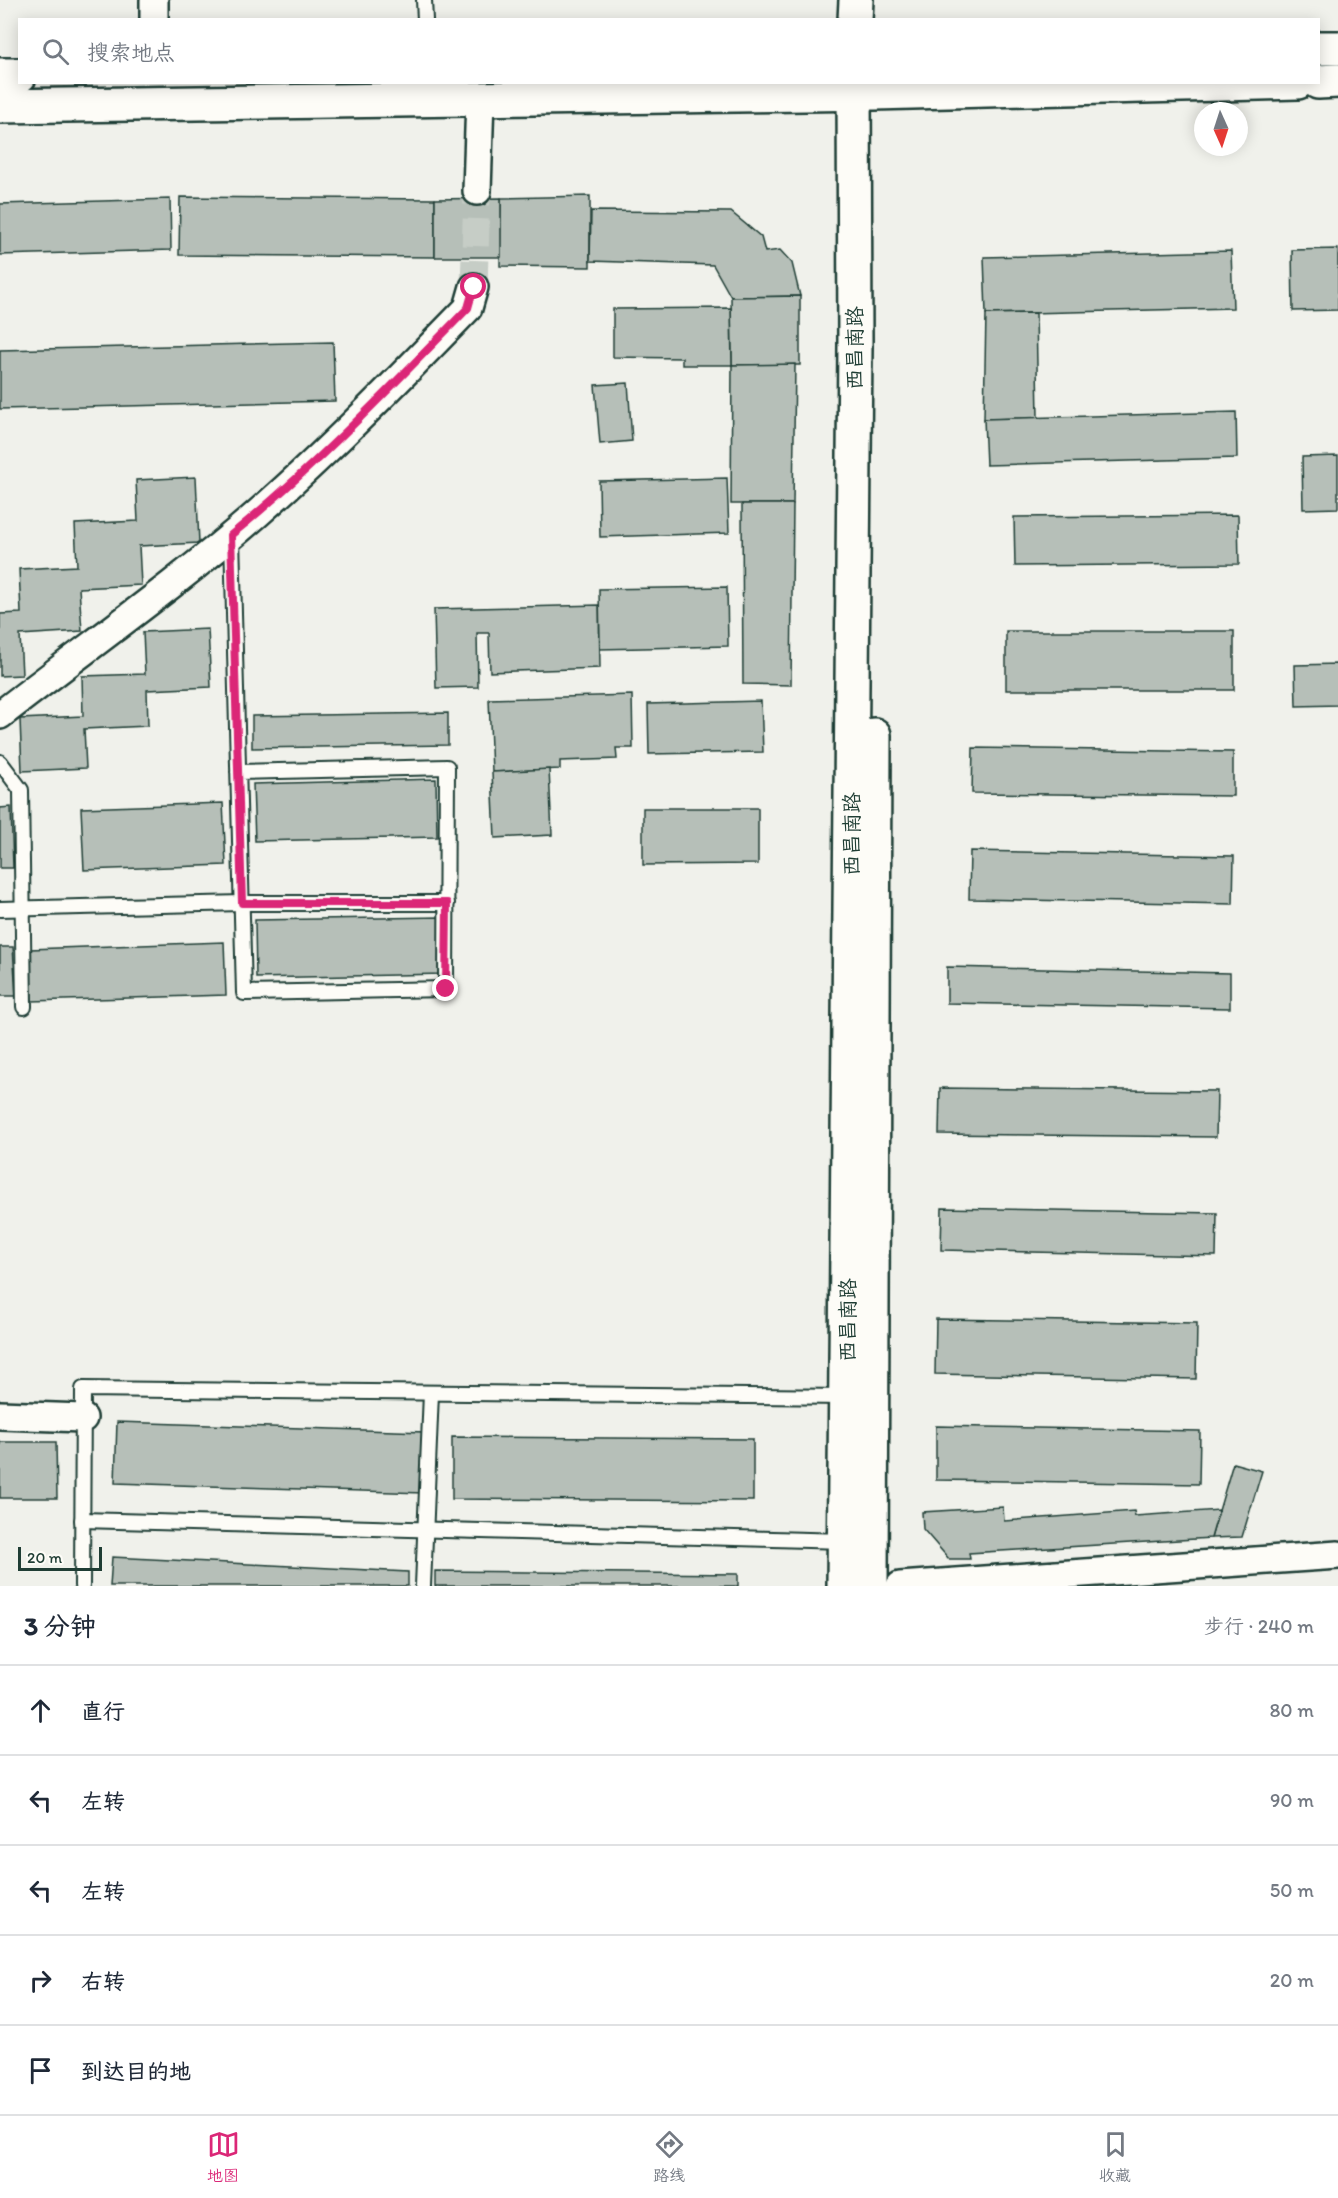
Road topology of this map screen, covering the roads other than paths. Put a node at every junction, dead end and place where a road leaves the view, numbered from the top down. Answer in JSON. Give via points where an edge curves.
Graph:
{"nodes":[{"id":1,"x":154,"y":0,"type":"edge"},
{"id":2,"x":424,"y":0,"type":"edge"},
{"id":3,"x":856,"y":0,"type":"edge"},
{"id":4,"x":878,"y":0,"type":"edge"},
{"id":5,"x":154,"y":18,"type":"edge"},
{"id":6,"x":425,"y":18,"type":"edge"},
{"id":7,"x":855,"y":18,"type":"edge"},
{"id":8,"x":877,"y":18,"type":"edge"},
{"id":9,"x":1320,"y":48,"type":"edge"},
{"id":10,"x":1338,"y":48,"type":"edge"},
{"id":11,"x":0,"y":75,"type":"edge"},
{"id":12,"x":18,"y":75,"type":"edge"},
{"id":13,"x":1338,"y":81,"type":"edge"},
{"id":14,"x":1320,"y":82,"type":"edge"},
{"id":15,"x":1154,"y":84,"type":"edge"},
{"id":16,"x":865,"y":88,"type":"edge"},
{"id":17,"x":156,"y":93,"type":"edge"},
{"id":18,"x":480,"y":98,"type":"junction"},
{"id":19,"x":0,"y":106,"type":"edge"},
{"id":20,"x":477,"y":191,"type":"tunnel mouth"},
{"id":21,"x":474,"y":287,"type":"tunnel mouth"},
{"id":22,"x":231,"y":535,"type":"junction"},
{"id":23,"x":0,"y":715,"type":"edge"},
{"id":24,"x":0,"y":762,"type":"edge"},
{"id":25,"x":238,"y":772,"type":"junction"},
{"id":26,"x":242,"y":903,"type":"junction"},
{"id":27,"x":447,"y":903,"type":"junction"},
{"id":28,"x":0,"y":909,"type":"edge"},
{"id":29,"x":22,"y":909,"type":"junction"},
{"id":30,"x":24,"y":1007,"type":"dead end"},
{"id":31,"x":431,"y":1393,"type":"junction"},
{"id":32,"x":846,"y":1397,"type":"junction"},
{"id":33,"x":0,"y":1415,"type":"edge"},
{"id":34,"x":83,"y":1418,"type":"junction"},
{"id":35,"x":82,"y":1520,"type":"junction"},
{"id":36,"x":426,"y":1529,"type":"junction"},
{"id":37,"x":844,"y":1540,"type":"junction"},
{"id":38,"x":1338,"y":1555,"type":"edge"},
{"id":39,"x":82,"y":1586,"type":"edge"},
{"id":40,"x":423,"y":1586,"type":"edge"},
{"id":41,"x":844,"y":1586,"type":"edge"},
{"id":42,"x":871,"y":1586,"type":"edge"},
{"id":43,"x":900,"y":1586,"type":"edge"}],
"edges":[{"from":1,"to":5,"type":"street"},
{"from":2,"to":6,"type":"lane"},
{"from":3,"to":7,"type":"street"},
{"from":4,"to":8,"type":"street"},
{"from":9,"to":10,"type":"street"},
{"from":11,"to":12,"type":"street"},
{"from":13,"to":14,"type":"street"},
{"from":15,"to":16,"type":"street"},
{"from":16,"to":18,"type":"street"},
{"from":16,"to":32,"type":"street","name":"西昌南路","via":[[855,345]]},
{"from":16,"to":42,"type":"street","name":"西昌南路","via":[[876,346]]},
{"from":17,"to":18,"type":"street"},
{"from":17,"to":19,"type":"street"},
{"from":18,"to":20,"type":"street"},
{"from":21,"to":22,"type":"street","via":[[468,308],[385,394]]},
{"from":22,"to":23,"type":"street"},
{"from":22,"to":25,"type":"lane"},
{"from":24,"to":29,"type":"lane","via":[[21,790]]},
{"from":25,"to":26,"type":"lane"},
{"from":25,"to":27,"type":"lane","via":[[447,767]]},
{"from":26,"to":27,"type":"lane"},
{"from":26,"to":27,"type":"lane","via":[[244,993],[446,989]]},
{"from":26,"to":29,"type":"lane"},
{"from":28,"to":29,"type":"lane"},
{"from":29,"to":30,"type":"lane"},
{"from":31,"to":32,"type":"lane"},
{"from":31,"to":34,"type":"lane","via":[[83,1389]]},
{"from":31,"to":36,"type":"lane"},
{"from":32,"to":37,"type":"street","name":"西昌南路"},
{"from":33,"to":34,"type":"street"},
{"from":34,"to":35,"type":"lane"},
{"from":35,"to":36,"type":"lane"},
{"from":35,"to":39,"type":"lane"},
{"from":36,"to":37,"type":"lane"},
{"from":36,"to":40,"type":"lane"},
{"from":37,"to":41,"type":"street","name":"西昌南路"},
{"from":38,"to":43,"type":"street"}]}
